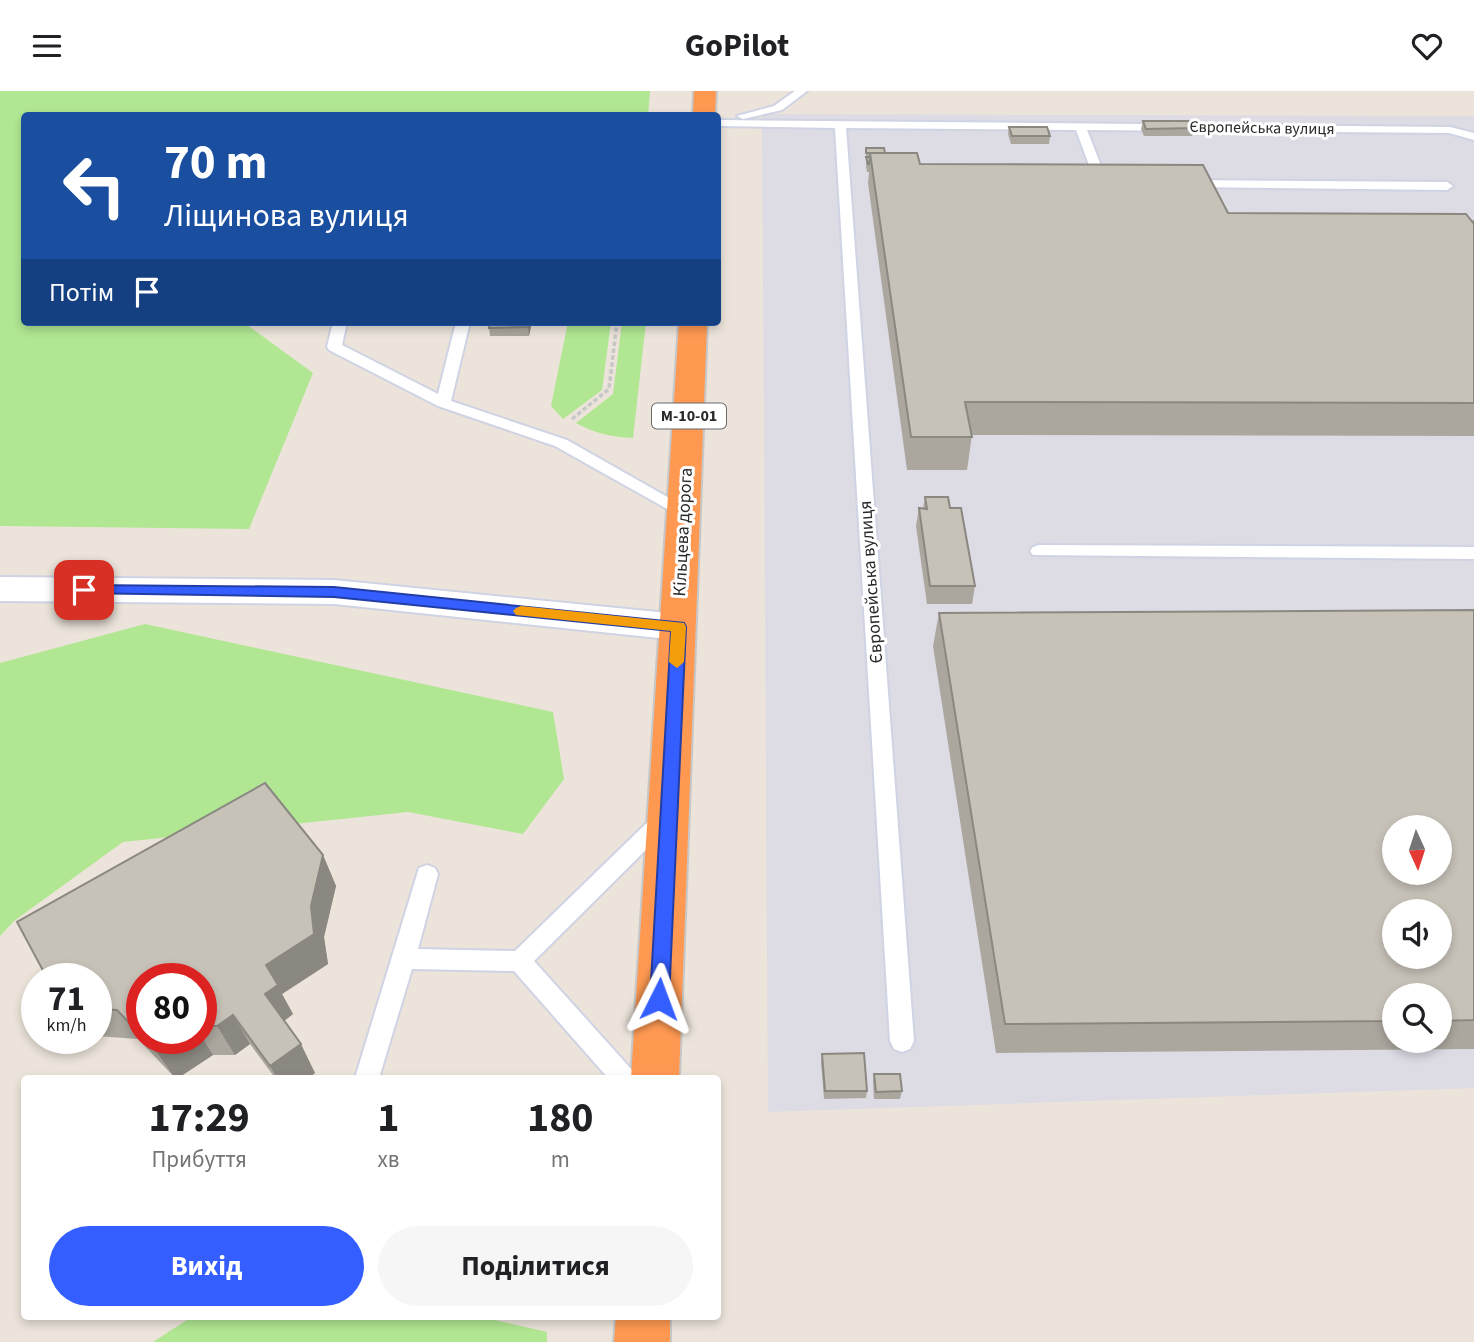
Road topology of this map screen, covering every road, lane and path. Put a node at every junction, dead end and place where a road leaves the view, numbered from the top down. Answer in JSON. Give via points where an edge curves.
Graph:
{"nodes":[{"id":1,"x":705,"y":91,"type":"edge"},
{"id":2,"x":802,"y":91,"type":"edge"},
{"id":3,"x":704,"y":112,"type":"edge"},
{"id":4,"x":722,"y":123,"type":"edge"},
{"id":5,"x":840,"y":124,"type":"junction"},
{"id":6,"x":1080,"y":126,"type":"junction"},
{"id":7,"x":1474,"y":137,"type":"edge"},
{"id":8,"x":1088,"y":183,"type":"edge"},
{"id":9,"x":1102,"y":184,"type":"junction"},
{"id":10,"x":1116,"y":184,"type":"edge"},
{"id":11,"x":1171,"y":184,"type":"edge"},
{"id":12,"x":1447,"y":186,"type":"dead end"},
{"id":13,"x":339,"y":326,"type":"edge"},
{"id":14,"x":462,"y":326,"type":"edge"},
{"id":15,"x":616,"y":326,"type":"edge"},
{"id":16,"x":693,"y":326,"type":"edge"},
{"id":17,"x":443,"y":403,"type":"junction"},
{"id":18,"x":568,"y":422,"type":"dead end"},
{"id":19,"x":684,"y":510,"type":"junction"},
{"id":20,"x":1039,"y":551,"type":"dead end"},
{"id":21,"x":1474,"y":552,"type":"edge"},
{"id":22,"x":0,"y":589,"type":"edge"},
{"id":23,"x":678,"y":627,"type":"junction"},
{"id":24,"x":669,"y":815,"type":"junction"},
{"id":25,"x":427,"y":874,"type":"dead end"},
{"id":26,"x":404,"y":959,"type":"junction"},
{"id":27,"x":520,"y":961,"type":"junction"},
{"id":28,"x":902,"y":1041,"type":"dead end"},
{"id":29,"x":368,"y":1075,"type":"edge"},
{"id":30,"x":620,"y":1075,"type":"edge"},
{"id":31,"x":655,"y":1075,"type":"edge"},
{"id":32,"x":643,"y":1320,"type":"edge"},
{"id":33,"x":642,"y":1342,"type":"edge"}],
"edges":[{"from":1,"to":3,"type":"highway"},
{"from":2,"to":4,"type":"lane","via":[[778,108]]},
{"from":4,"to":5,"type":"lane","name":"Європейська вулиця"},
{"from":5,"to":6,"type":"lane","name":"Європейська вулиця"},
{"from":5,"to":28,"type":"lane","name":"Європейська вулиця"},
{"from":6,"to":7,"type":"lane","name":"Європейська вулиця","via":[[1450,130]]},
{"from":6,"to":9,"type":"lane"},
{"from":8,"to":9,"type":"lane"},
{"from":9,"to":10,"type":"lane"},
{"from":11,"to":12,"type":"lane"},
{"from":13,"to":17,"type":"lane","via":[[334,347]]},
{"from":14,"to":17,"type":"lane"},
{"from":15,"to":18,"type":"path","via":[[608,389]]},
{"from":16,"to":19,"type":"highway","name":"Кільцева дорога","number":"М-10-01"},
{"from":17,"to":19,"type":"lane","via":[[561,443]]},
{"from":19,"to":23,"type":"highway","name":"Кільцева дорога","number":"М-10-01"},
{"from":20,"to":21,"type":"lane"},
{"from":22,"to":23,"type":"street","via":[[334,592]]},
{"from":23,"to":24,"type":"highway","name":"Кільцева дорога","number":"М-10-01"},
{"from":24,"to":27,"type":"lane"},
{"from":24,"to":31,"type":"highway","name":"Кільцева дорога","number":"М-10-01"},
{"from":25,"to":26,"type":"lane"},
{"from":26,"to":27,"type":"lane"},
{"from":26,"to":29,"type":"lane"},
{"from":27,"to":30,"type":"lane"},
{"from":32,"to":33,"type":"highway"}]}
